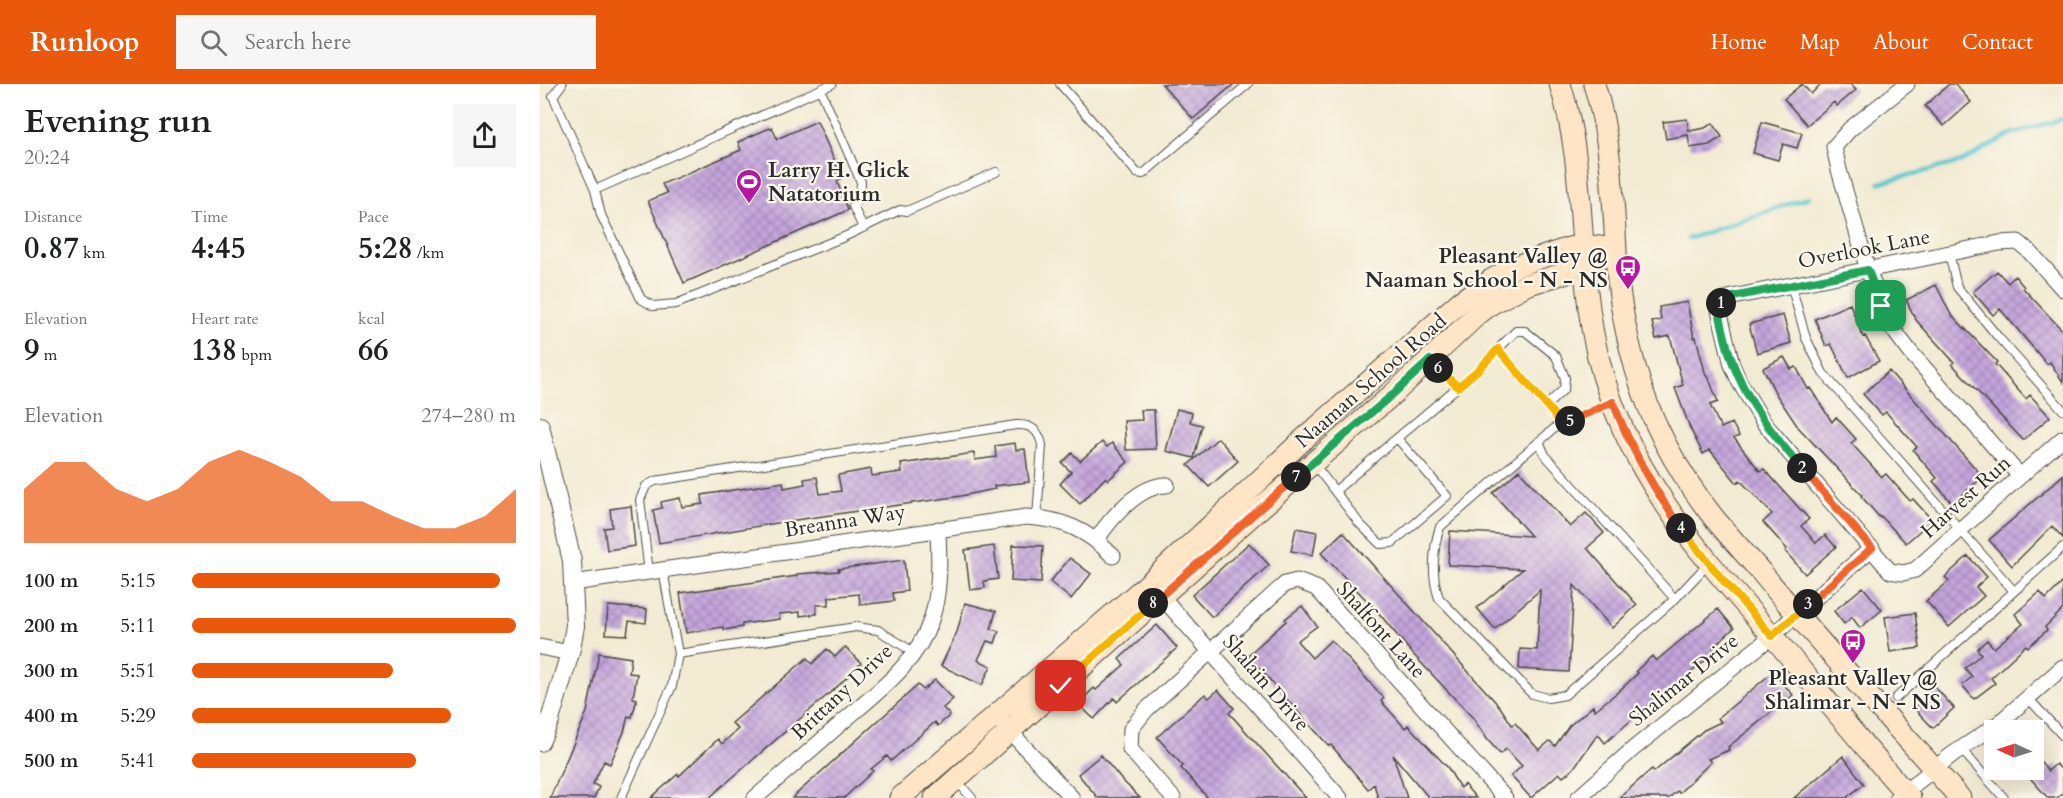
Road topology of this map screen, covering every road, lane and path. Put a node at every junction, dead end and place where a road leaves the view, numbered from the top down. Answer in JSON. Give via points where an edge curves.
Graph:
{"nodes":[{"id":1,"x":562,"y":84,"type":"edge"},
{"id":2,"x":832,"y":84,"type":"edge"},
{"id":3,"x":1060,"y":84,"type":"edge"},
{"id":4,"x":1248,"y":84,"type":"edge"},
{"id":5,"x":1560,"y":84,"type":"edge"},
{"id":6,"x":1594,"y":84,"type":"edge"},
{"id":7,"x":1907,"y":84,"type":"edge"},
{"id":8,"x":821,"y":91,"type":"junction"},
{"id":9,"x":996,"y":172,"type":"dead end"},
{"id":10,"x":595,"y":190,"type":"junction"},
{"id":11,"x":863,"y":228,"type":"junction"},
{"id":12,"x":1583,"y":244,"type":"junction"},
{"id":13,"x":1616,"y":249,"type":"junction"},
{"id":14,"x":1949,"y":253,"type":"junction"},
{"id":15,"x":1585,"y":267,"type":"junction"},
{"id":16,"x":1868,"y":270,"type":"junction"},
{"id":17,"x":1791,"y":285,"type":"junction"},
{"id":18,"x":2063,"y":289,"type":"edge"},
{"id":19,"x":1498,"y":349,"type":"junction"},
{"id":20,"x":1430,"y":360,"type":"junction"},
{"id":21,"x":1458,"y":387,"type":"junction"},
{"id":22,"x":1613,"y":402,"type":"junction"},
{"id":23,"x":1546,"y":406,"type":"junction"},
{"id":24,"x":2063,"y":410,"type":"edge"},
{"id":25,"x":1562,"y":424,"type":"junction"},
{"id":26,"x":540,"y":426,"type":"edge"},
{"id":27,"x":1397,"y":438,"type":"junction"},
{"id":28,"x":2063,"y":438,"type":"edge"},
{"id":29,"x":1539,"y":441,"type":"junction"},
{"id":30,"x":1313,"y":462,"type":"junction"},
{"id":31,"x":2020,"y":476,"type":"junction"},
{"id":32,"x":1167,"y":485,"type":"dead end"},
{"id":33,"x":1335,"y":492,"type":"junction"},
{"id":34,"x":1037,"y":518,"type":"junction"},
{"id":35,"x":938,"y":529,"type":"junction"},
{"id":36,"x":1961,"y":529,"type":"junction"},
{"id":37,"x":1097,"y":539,"type":"junction"},
{"id":38,"x":2063,"y":547,"type":"edge"},
{"id":39,"x":1872,"y":548,"type":"junction"},
{"id":40,"x":1113,"y":555,"type":"dead end"},
{"id":41,"x":1709,"y":563,"type":"junction"},
{"id":42,"x":656,"y":571,"type":"junction"},
{"id":43,"x":573,"y":583,"type":"junction"},
{"id":44,"x":1155,"y":590,"type":"junction"},
{"id":45,"x":2013,"y":590,"type":"junction"},
{"id":46,"x":1675,"y":599,"type":"junction"},
{"id":47,"x":1796,"y":614,"type":"junction"},
{"id":48,"x":1772,"y":636,"type":"junction"},
{"id":49,"x":540,"y":647,"type":"edge"},
{"id":50,"x":1209,"y":650,"type":"junction"},
{"id":51,"x":570,"y":653,"type":"junction"},
{"id":52,"x":915,"y":653,"type":"junction"},
{"id":53,"x":678,"y":654,"type":"junction"},
{"id":54,"x":2063,"y":667,"type":"edge"},
{"id":55,"x":1896,"y":698,"type":"dead end"},
{"id":56,"x":2028,"y":698,"type":"junction"},
{"id":57,"x":995,"y":715,"type":"junction"},
{"id":58,"x":1010,"y":731,"type":"junction"},
{"id":59,"x":2063,"y":736,"type":"edge"},
{"id":60,"x":540,"y":742,"type":"edge"},
{"id":61,"x":1961,"y":749,"type":"junction"},
{"id":62,"x":1934,"y":769,"type":"junction"},
{"id":63,"x":956,"y":780,"type":"junction"},
{"id":64,"x":1904,"y":796,"type":"edge"},
{"id":65,"x":1069,"y":797,"type":"edge"},
{"id":66,"x":621,"y":798,"type":"edge"},
{"id":67,"x":755,"y":798,"type":"edge"},
{"id":68,"x":900,"y":798,"type":"edge"},
{"id":69,"x":935,"y":798,"type":"edge"},
{"id":70,"x":972,"y":798,"type":"edge"},
{"id":71,"x":1173,"y":798,"type":"edge"},
{"id":72,"x":1340,"y":798,"type":"edge"},
{"id":73,"x":1505,"y":798,"type":"edge"},
{"id":74,"x":1578,"y":798,"type":"edge"},
{"id":75,"x":1960,"y":798,"type":"edge"},
{"id":76,"x":2004,"y":798,"type":"edge"}],
"edges":[{"from":1,"to":10,"type":"lane","via":[[553,96]]},
{"from":2,"to":8,"type":"lane"},
{"from":3,"to":4,"type":"lane","via":[[1137,173],[1143,174]]},
{"from":5,"to":12,"type":"main road","via":[[1573,131]]},
{"from":6,"to":13,"type":"main road","via":[[1611,163]]},
{"from":7,"to":16,"type":"street","via":[[1834,147]]},
{"from":8,"to":10,"type":"lane"},
{"from":8,"to":11,"type":"lane","via":[[861,182],[860,197],[853,206]]},
{"from":9,"to":11,"type":"lane"},
{"from":10,"to":11,"type":"lane","via":[[601,215],[641,299],[653,306],[676,304]]},
{"from":12,"to":13,"type":"main road","name":"Naaman School Road"},
{"from":12,"to":15,"type":"main road"},
{"from":12,"to":44,"type":"main road","name":"Naaman School Road","via":[[1516,266],[1461,301],[1306,437]]},
{"from":13,"to":15,"type":"main road","name":"Naaman School Road"},
{"from":13,"to":47,"type":"main road","via":[[1625,330],[1653,417],[1714,517]]},
{"from":14,"to":16,"type":"street","name":"Overlook Lane"},
{"from":14,"to":18,"type":"street","name":"Overlook Lane","via":[[2018,242]]},
{"from":14,"to":24,"type":"lane","via":[[1957,287]]},
{"from":15,"to":20,"type":"main road","name":"Naaman School Road","via":[[1526,285],[1491,304]]},
{"from":15,"to":22,"type":"main road","via":[[1587,300],[1599,358]]},
{"from":16,"to":17,"type":"street","name":"Overlook Lane"},
{"from":16,"to":31,"type":"street","via":[[1899,339]]},
{"from":17,"to":36,"type":"lane","via":[[1806,338],[1823,373]]},
{"from":17,"to":39,"type":"street","name":"Overlook Lane","via":[[1720,303],[1732,364],[1753,405],[1783,447]]},
{"from":19,"to":21,"type":"lane"},
{"from":19,"to":23,"type":"lane"},
{"from":19,"to":23,"type":"lane","via":[[1516,331],[1525,331],[1556,356],[1566,378],[1564,389]]},
{"from":20,"to":21,"type":"lane"},
{"from":20,"to":30,"type":"main road","name":"Naaman School Road"},
{"from":21,"to":27,"type":"lane"},
{"from":22,"to":25,"type":"lane"},
{"from":22,"to":41,"type":"main road","via":[[1657,493]]},
{"from":23,"to":25,"type":"lane"},
{"from":25,"to":29,"type":"lane"},
{"from":26,"to":43,"type":"street","via":[[572,561]]},
{"from":27,"to":33,"type":"lane"},
{"from":27,"to":33,"type":"lane","via":[[1447,496],[1392,543],[1380,544]]},
{"from":28,"to":31,"type":"street","name":"Harvest Run"},
{"from":29,"to":46,"type":"lane","via":[[1545,455]]},
{"from":29,"to":46,"type":"lane","via":[[1440,527],[1435,539],[1435,587],[1439,598],[1532,694],[1548,698],[1565,695]]},
{"from":30,"to":33,"type":"lane"},
{"from":30,"to":44,"type":"main road","name":"Naaman School Road"},
{"from":31,"to":36,"type":"street","name":"Harvest Run"},
{"from":32,"to":37,"type":"street","via":[[1143,492],[1109,521]]},
{"from":34,"to":35,"type":"street","name":"Breanna Way"},
{"from":34,"to":37,"type":"street","name":"Breanna Way","via":[[1069,525]]},
{"from":34,"to":42,"type":"lane","via":[[1040,436],[1030,426],[1016,425],[655,481],[646,486],[640,500]]},
{"from":35,"to":42,"type":"street","name":"Breanna Way"},
{"from":35,"to":52,"type":"street","name":"Brittany Drive","via":[[937,596]]},
{"from":36,"to":39,"type":"street","name":"Harvest Run","via":[[1915,570],[1903,573],[1890,571]]},
{"from":36,"to":45,"type":"lane"},
{"from":37,"to":40,"type":"street","name":"Breanna Way"},
{"from":38,"to":45,"type":"lane"},
{"from":39,"to":47,"type":"street","name":"Shalimar Drive"},
{"from":41,"to":46,"type":"lane"},
{"from":41,"to":48,"type":"main road"},
{"from":42,"to":43,"type":"street","name":"Breanna Way"},
{"from":42,"to":53,"type":"lane"},
{"from":43,"to":51,"type":"street","via":[[575,626]]},
{"from":44,"to":50,"type":"street","name":"Shalain Drive"},
{"from":44,"to":57,"type":"main road","name":"Naaman School Road"},
{"from":44,"to":58,"type":"main road","name":"Naaman School Road"},
{"from":45,"to":55,"type":"lane"},
{"from":47,"to":48,"type":"street","name":"Shalimar Drive"},
{"from":47,"to":62,"type":"main road"},
{"from":48,"to":64,"type":"main road"},
{"from":48,"to":74,"type":"street","name":"Shalimar Drive"},
{"from":49,"to":51,"type":"street"},
{"from":50,"to":71,"type":"street","via":[[1131,729],[1130,748]]},
{"from":50,"to":72,"type":"street","name":"Shalain Drive"},
{"from":50,"to":73,"type":"street","name":"Shalfont Lane","via":[[1285,584],[1297,581],[1316,588]]},
{"from":51,"to":60,"type":"street"},
{"from":52,"to":53,"type":"lane","via":[[878,630],[856,627]]},
{"from":52,"to":67,"type":"street","name":"Brittany Drive","via":[[893,678]]},
{"from":53,"to":66,"type":"lane","via":[[672,686]]},
{"from":54,"to":56,"type":"street"},
{"from":56,"to":59,"type":"lane"},
{"from":56,"to":61,"type":"street"},
{"from":57,"to":58,"type":"street"},
{"from":57,"to":68,"type":"main road","name":"Naaman School Road"},
{"from":58,"to":63,"type":"main road","name":"Naaman School Road"},
{"from":58,"to":65,"type":"street"},
{"from":61,"to":62,"type":"street"},
{"from":61,"to":76,"type":"lane"},
{"from":62,"to":64,"type":"street"},
{"from":62,"to":75,"type":"main road"},
{"from":63,"to":69,"type":"main road","name":"Naaman School Road"},
{"from":63,"to":70,"type":"lane"}]}
